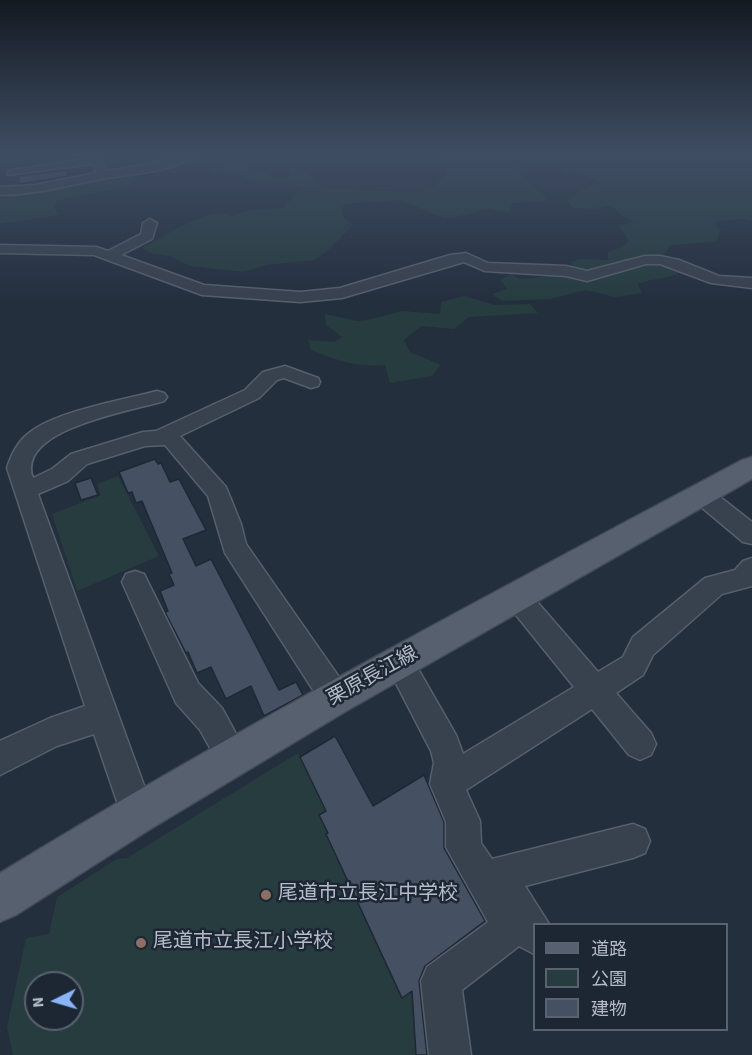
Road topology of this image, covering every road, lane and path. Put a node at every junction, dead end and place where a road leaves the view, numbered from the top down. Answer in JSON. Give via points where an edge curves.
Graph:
{"nodes":[{"id":1,"x":150,"y":223,"type":"dead end"},
{"id":2,"x":0,"y":249,"type":"edge"},
{"id":3,"x":111,"y":255,"type":"junction"},
{"id":4,"x":752,"y":283,"type":"edge"},
{"id":5,"x":311,"y":382,"type":"dead end"},
{"id":6,"x":158,"y":398,"type":"dead end"},
{"id":7,"x":160,"y":436,"type":"junction"},
{"id":8,"x":752,"y":467,"type":"edge"},
{"id":9,"x":15,"y":480,"type":"edge"},
{"id":10,"x":702,"y":495,"type":"junction"},
{"id":11,"x":752,"y":535,"type":"edge"},
{"id":12,"x":752,"y":568,"type":"edge"},
{"id":13,"x":135,"y":582,"type":"dead end"},
{"id":14,"x":517,"y":597,"type":"junction"},
{"id":15,"x":399,"y":662,"type":"junction"},
{"id":16,"x":594,"y":689,"type":"junction"},
{"id":17,"x":335,"y":697,"type":"junction"},
{"id":18,"x":102,"y":716,"type":"junction"},
{"id":19,"x":640,"y":744,"type":"dead end"},
{"id":20,"x":233,"y":758,"type":"junction"},
{"id":21,"x":0,"y":759,"type":"edge"},
{"id":22,"x":446,"y":784,"type":"junction"},
{"id":23,"x":136,"y":813,"type":"junction"},
{"id":24,"x":463,"y":821,"type":"junction"},
{"id":25,"x":633,"y":841,"type":"dead end"},
{"id":26,"x":497,"y":875,"type":"junction"},
{"id":27,"x":0,"y":899,"type":"edge"},
{"id":28,"x":533,"y":933,"type":"edge"},
{"id":29,"x":450,"y":1055,"type":"edge"}],
"edges":[{"from":1,"to":3,"type":"street","via":[[147,236]]},
{"from":2,"to":3,"type":"street","via":[[96,251]]},
{"from":3,"to":4,"type":"street","via":[[201,290],[266,296],[342,293],[466,257],[485,267],[566,271],[586,276],[645,260],[660,260],[716,280]]},
{"from":5,"to":7,"type":"street","via":[[285,372],[270,376],[252,394]]},
{"from":6,"to":9,"type":"street","via":[[60,426],[39,436],[20,457]]},
{"from":7,"to":9,"type":"street","via":[[80,459],[60,476]]},
{"from":7,"to":17,"type":"street","via":[[172,440],[218,493],[234,546]]},
{"from":8,"to":10,"type":"main road","name":"栗原長江線"},
{"from":9,"to":18,"type":"street"},
{"from":10,"to":11,"type":"street"},
{"from":10,"to":14,"type":"main road","name":"栗原長江線"},
{"from":12,"to":16,"type":"street","via":[[743,578],[714,586],[644,646],[633,666]]},
{"from":13,"to":20,"type":"street","via":[[187,693],[211,718]]},
{"from":14,"to":15,"type":"main road","name":"栗原長江線"},
{"from":14,"to":16,"type":"street"},
{"from":15,"to":17,"type":"main road","name":"栗原長江線"},
{"from":15,"to":22,"type":"street","via":[[445,746],[450,763]]},
{"from":16,"to":19,"type":"street"},
{"from":16,"to":22,"type":"street"},
{"from":17,"to":20,"type":"main road","name":"栗原長江線"},
{"from":18,"to":21,"type":"street","via":[[31,739]]},
{"from":18,"to":23,"type":"street"},
{"from":20,"to":23,"type":"main road","name":"栗原長江線"},
{"from":22,"to":24,"type":"street"},
{"from":23,"to":27,"type":"main road","name":"栗原長江線"},
{"from":24,"to":26,"type":"street"},
{"from":24,"to":29,"type":"street","via":[[464,847],[512,928],[441,981]]},
{"from":25,"to":26,"type":"street"},
{"from":26,"to":28,"type":"street"}]}
